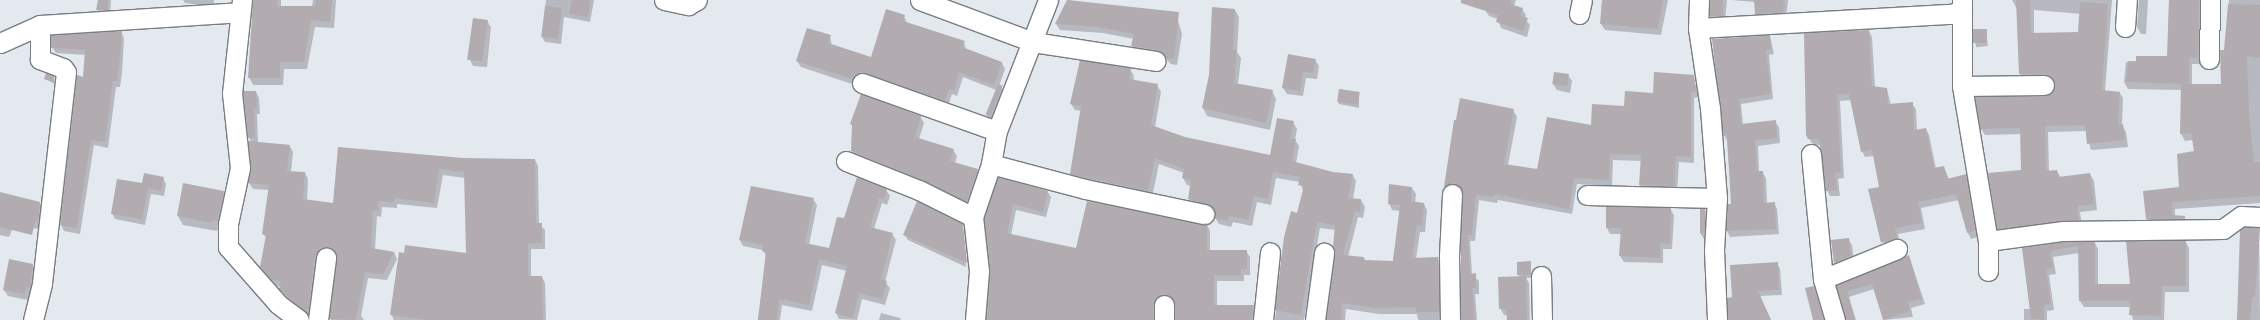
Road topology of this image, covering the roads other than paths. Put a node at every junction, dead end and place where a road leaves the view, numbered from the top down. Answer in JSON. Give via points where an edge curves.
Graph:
{"nodes":[{"id":1,"x":664,"y":0,"type":"edge"},
{"id":2,"x":697,"y":0,"type":"edge"},
{"id":3,"x":920,"y":0,"type":"edge"},
{"id":4,"x":1048,"y":0,"type":"edge"},
{"id":5,"x":1699,"y":0,"type":"edge"},
{"id":6,"x":2127,"y":0,"type":"edge"},
{"id":7,"x":2210,"y":0,"type":"edge"},
{"id":8,"x":1962,"y":5,"type":"edge"},
{"id":9,"x":241,"y":6,"type":"edge"},
{"id":10,"x":40,"y":25,"type":"junction"},
{"id":11,"x":2125,"y":27,"type":"dead end"},
{"id":12,"x":1698,"y":28,"type":"junction"},
{"id":13,"x":1033,"y":42,"type":"junction"},
{"id":14,"x":0,"y":43,"type":"edge"},
{"id":15,"x":2209,"y":59,"type":"dead end"},
{"id":16,"x":1156,"y":61,"type":"dead end"},
{"id":17,"x":862,"y":83,"type":"dead end"},
{"id":18,"x":2044,"y":85,"type":"dead end"},
{"id":19,"x":1962,"y":86,"type":"junction"},
{"id":20,"x":997,"y":131,"type":"junction"},
{"id":21,"x":1810,"y":154,"type":"dead end"},
{"id":22,"x":846,"y":161,"type":"dead end"},
{"id":23,"x":991,"y":164,"type":"junction"},
{"id":24,"x":1452,"y":194,"type":"dead end"},
{"id":25,"x":1588,"y":195,"type":"dead end"},
{"id":26,"x":1717,"y":198,"type":"junction"},
{"id":27,"x":1204,"y":214,"type":"dead end"},
{"id":28,"x":973,"y":217,"type":"junction"},
{"id":29,"x":2260,"y":217,"type":"edge"},
{"id":30,"x":1988,"y":241,"type":"junction"},
{"id":31,"x":1897,"y":249,"type":"dead end"},
{"id":32,"x":1270,"y":252,"type":"dead end"},
{"id":33,"x":1324,"y":253,"type":"dead end"},
{"id":34,"x":326,"y":258,"type":"dead end"},
{"id":35,"x":1988,"y":271,"type":"dead end"},
{"id":36,"x":1541,"y":276,"type":"dead end"},
{"id":37,"x":1822,"y":279,"type":"junction"},
{"id":38,"x":33,"y":320,"type":"edge"},
{"id":39,"x":298,"y":320,"type":"edge"},
{"id":40,"x":318,"y":320,"type":"edge"},
{"id":41,"x":975,"y":320,"type":"edge"},
{"id":42,"x":1264,"y":320,"type":"edge"},
{"id":43,"x":1315,"y":320,"type":"edge"},
{"id":44,"x":1450,"y":320,"type":"edge"},
{"id":45,"x":1542,"y":320,"type":"edge"},
{"id":46,"x":1717,"y":320,"type":"edge"},
{"id":47,"x":1835,"y":320,"type":"edge"}],
"edges":[{"from":1,"to":2,"type":"street","via":[[688,5]]},
{"from":3,"to":13,"type":"street"},
{"from":4,"to":13,"type":"street"},
{"from":5,"to":12,"type":"street"},
{"from":6,"to":11,"type":"street"},
{"from":7,"to":15,"type":"street"},
{"from":8,"to":12,"type":"street","via":[[1952,14]]},
{"from":8,"to":19,"type":"street"},
{"from":9,"to":10,"type":"street"},
{"from":9,"to":39,"type":"street","via":[[232,93],[240,168],[228,224],[228,247],[278,304]]},
{"from":10,"to":14,"type":"street"},
{"from":10,"to":38,"type":"street","via":[[40,59],[63,68],[66,72],[42,283]]},
{"from":12,"to":26,"type":"street","via":[[1710,108]]},
{"from":13,"to":16,"type":"street"},
{"from":13,"to":20,"type":"street"},
{"from":17,"to":20,"type":"street"},
{"from":18,"to":19,"type":"street"},
{"from":19,"to":30,"type":"street"},
{"from":20,"to":23,"type":"street"},
{"from":21,"to":37,"type":"street"},
{"from":22,"to":28,"type":"street","via":[[919,190]]},
{"from":23,"to":27,"type":"street","via":[[1085,189]]},
{"from":23,"to":28,"type":"street"},
{"from":24,"to":44,"type":"street","via":[[1449,256]]},
{"from":25,"to":26,"type":"street"},
{"from":26,"to":46,"type":"street","via":[[1714,250]]},
{"from":28,"to":41,"type":"street","via":[[979,271]]},
{"from":29,"to":30,"type":"street","via":[[2241,216],[2223,228],[2063,231]]},
{"from":30,"to":35,"type":"street"},
{"from":31,"to":37,"type":"street"},
{"from":32,"to":42,"type":"street"},
{"from":33,"to":43,"type":"street"},
{"from":34,"to":40,"type":"street"},
{"from":36,"to":45,"type":"street"},
{"from":37,"to":47,"type":"street"}]}
